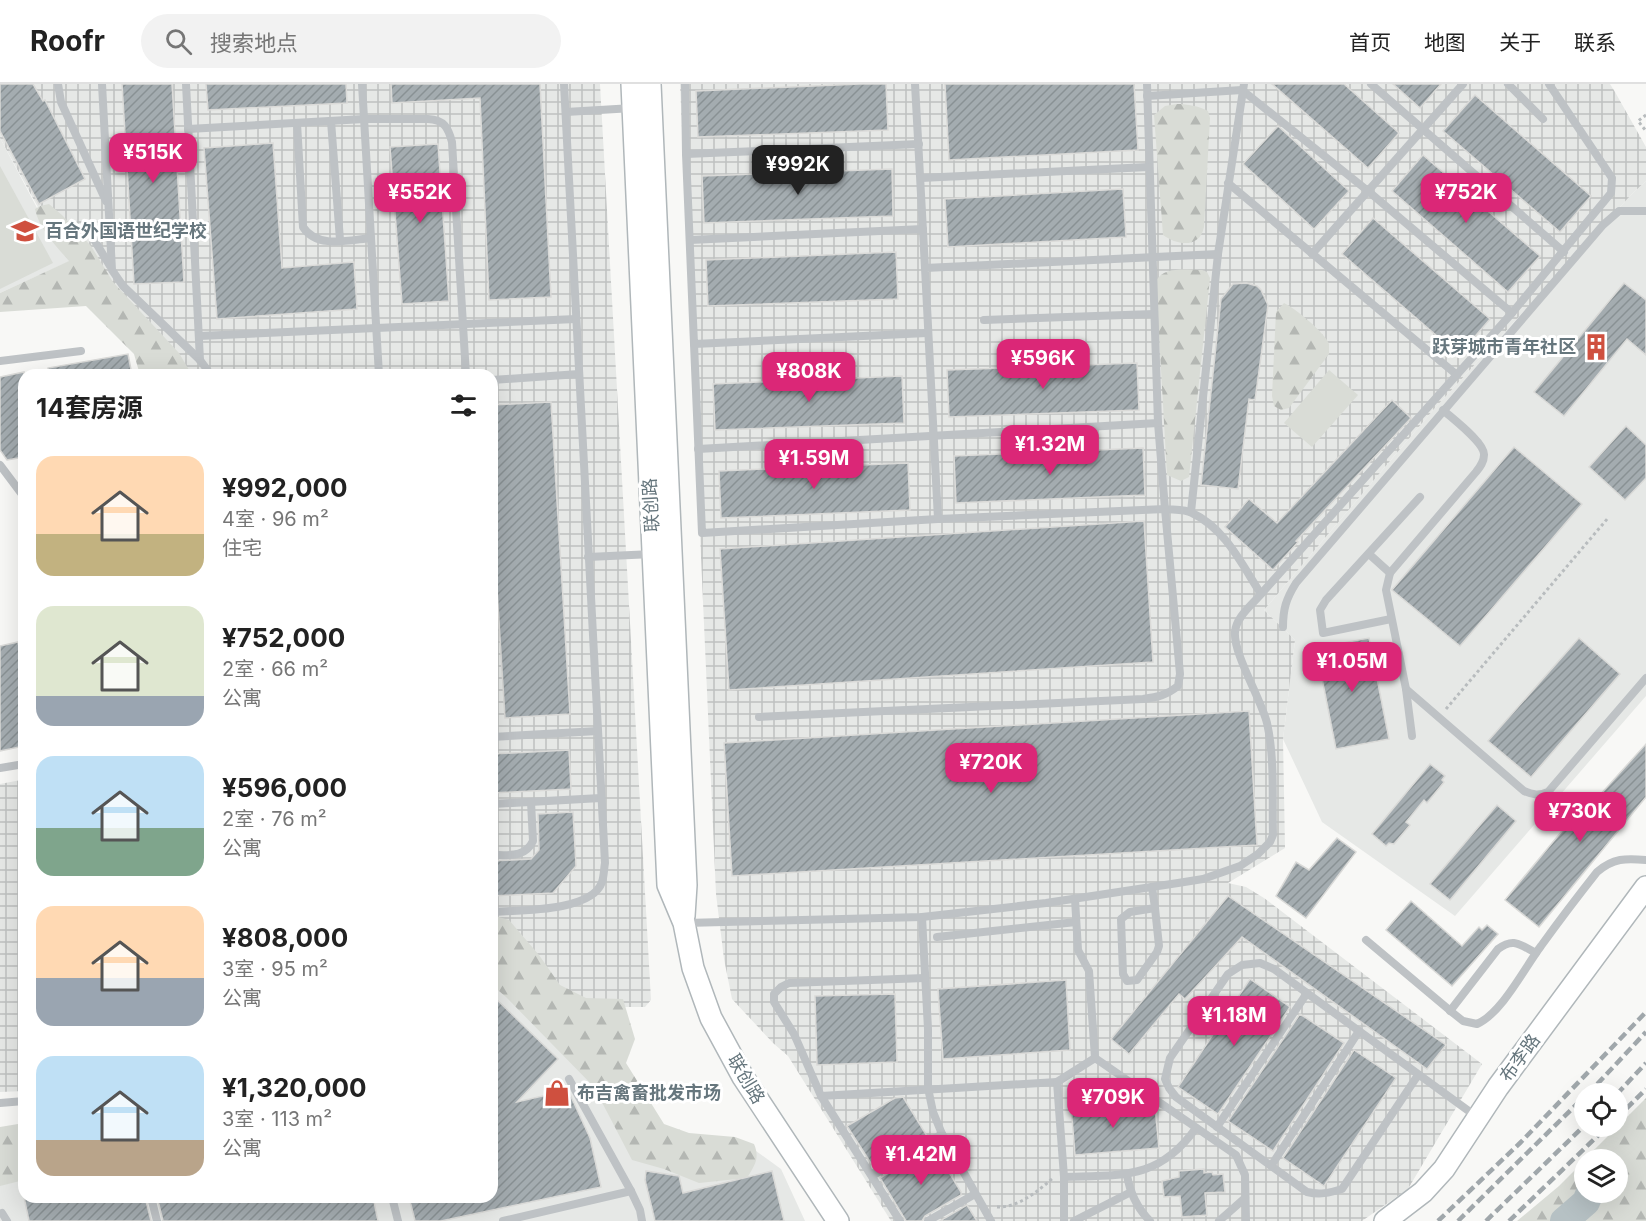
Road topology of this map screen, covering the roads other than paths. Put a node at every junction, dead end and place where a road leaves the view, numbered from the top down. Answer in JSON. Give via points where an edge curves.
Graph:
{"nodes":[{"id":1,"x":58,"y":84,"type":"edge"},
{"id":2,"x":102,"y":84,"type":"edge"},
{"id":3,"x":186,"y":84,"type":"edge"},
{"id":4,"x":362,"y":84,"type":"edge"},
{"id":5,"x":564,"y":84,"type":"edge"},
{"id":6,"x":632,"y":84,"type":"edge"},
{"id":7,"x":650,"y":84,"type":"edge"},
{"id":8,"x":686,"y":84,"type":"edge"},
{"id":9,"x":915,"y":84,"type":"edge"},
{"id":10,"x":1147,"y":84,"type":"edge"},
{"id":11,"x":1371,"y":84,"type":"edge"},
{"id":12,"x":1463,"y":84,"type":"edge"},
{"id":13,"x":1508,"y":84,"type":"edge"},
{"id":14,"x":1549,"y":84,"type":"edge"},
{"id":15,"x":1243,"y":87,"type":"edge"},
{"id":16,"x":1213,"y":88,"type":"edge"},
{"id":17,"x":1147,"y":96,"type":"junction"},
{"id":18,"x":633,"y":108,"type":"junction"},
{"id":19,"x":566,"y":112,"type":"junction"},
{"id":20,"x":364,"y":119,"type":"junction"},
{"id":21,"x":1543,"y":119,"type":"dead end"},
{"id":22,"x":331,"y":121,"type":"junction"},
{"id":23,"x":297,"y":123,"type":"junction"},
{"id":24,"x":188,"y":129,"type":"junction"},
{"id":25,"x":1423,"y":129,"type":"junction"},
{"id":26,"x":919,"y":144,"type":"junction"},
{"id":27,"x":686,"y":154,"type":"junction"},
{"id":28,"x":1148,"y":167,"type":"junction"},
{"id":29,"x":921,"y":178,"type":"junction"},
{"id":30,"x":1228,"y":183,"type":"junction"},
{"id":31,"x":1368,"y":190,"type":"junction"},
{"id":32,"x":108,"y":206,"type":"junction"},
{"id":33,"x":1646,"y":212,"type":"edge"},
{"id":34,"x":87,"y":228,"type":"dead end"},
{"id":35,"x":923,"y":229,"type":"junction"},
{"id":36,"x":371,"y":238,"type":"junction"},
{"id":37,"x":340,"y":240,"type":"junction"},
{"id":38,"x":690,"y":240,"type":"junction"},
{"id":39,"x":1564,"y":252,"type":"junction"},
{"id":40,"x":1218,"y":254,"type":"junction"},
{"id":41,"x":1312,"y":254,"type":"junction"},
{"id":42,"x":1152,"y":256,"type":"junction"},
{"id":43,"x":925,"y":268,"type":"junction"},
{"id":44,"x":112,"y":270,"type":"junction"},
{"id":45,"x":1512,"y":313,"type":"junction"},
{"id":46,"x":1154,"y":314,"type":"junction"},
{"id":47,"x":576,"y":319,"type":"junction"},
{"id":48,"x":984,"y":320,"type":"dead end"},
{"id":49,"x":464,"y":324,"type":"junction"},
{"id":50,"x":377,"y":328,"type":"junction"},
{"id":51,"x":927,"y":333,"type":"junction"},
{"id":52,"x":199,"y":336,"type":"junction"},
{"id":53,"x":694,"y":344,"type":"junction"},
{"id":54,"x":81,"y":351,"type":"dead end"},
{"id":55,"x":200,"y":360,"type":"junction"},
{"id":56,"x":0,"y":361,"type":"edge"},
{"id":57,"x":207,"y":369,"type":"edge"},
{"id":58,"x":379,"y":369,"type":"edge"},
{"id":59,"x":466,"y":369,"type":"edge"},
{"id":60,"x":579,"y":374,"type":"junction"},
{"id":61,"x":1457,"y":375,"type":"junction"},
{"id":62,"x":498,"y":380,"type":"edge"},
{"id":63,"x":1443,"y":410,"type":"junction"},
{"id":64,"x":1158,"y":423,"type":"junction"},
{"id":65,"x":933,"y":437,"type":"junction"},
{"id":66,"x":698,"y":449,"type":"junction"},
{"id":67,"x":0,"y":465,"type":"edge"},
{"id":68,"x":18,"y":489,"type":"edge"},
{"id":69,"x":1420,"y":497,"type":"dead end"},
{"id":70,"x":1165,"y":509,"type":"junction"},
{"id":71,"x":1191,"y":512,"type":"junction"},
{"id":72,"x":938,"y":519,"type":"junction"},
{"id":73,"x":662,"y":553,"type":"junction"},
{"id":74,"x":1369,"y":554,"type":"junction"},
{"id":75,"x":588,"y":557,"type":"junction"},
{"id":76,"x":1390,"y":573,"type":"junction"},
{"id":77,"x":1261,"y":594,"type":"junction"},
{"id":78,"x":1391,"y":619,"type":"junction"},
{"id":79,"x":1283,"y":627,"type":"dead end"},
{"id":80,"x":1646,"y":678,"type":"edge"},
{"id":81,"x":1406,"y":689,"type":"junction"},
{"id":82,"x":759,"y":717,"type":"dead end"},
{"id":83,"x":598,"y":731,"type":"junction"},
{"id":84,"x":1412,"y":736,"type":"dead end"},
{"id":85,"x":498,"y":737,"type":"edge"},
{"id":86,"x":18,"y":765,"type":"edge"},
{"id":87,"x":0,"y":768,"type":"edge"},
{"id":88,"x":602,"y":798,"type":"junction"},
{"id":89,"x":531,"y":802,"type":"junction"},
{"id":90,"x":498,"y":804,"type":"edge"},
{"id":91,"x":498,"y":855,"type":"edge"},
{"id":92,"x":1646,"y":861,"type":"edge"},
{"id":93,"x":1152,"y":887,"type":"junction"},
{"id":94,"x":1646,"y":887,"type":"edge"},
{"id":95,"x":1075,"y":898,"type":"junction"},
{"id":96,"x":1155,"y":908,"type":"junction"},
{"id":97,"x":498,"y":912,"type":"edge"},
{"id":98,"x":922,"y":917,"type":"junction"},
{"id":99,"x":1076,"y":922,"type":"junction"},
{"id":100,"x":684,"y":923,"type":"junction"},
{"id":101,"x":937,"y":937,"type":"dead end"},
{"id":102,"x":1366,"y":940,"type":"dead end"},
{"id":103,"x":1536,"y":953,"type":"junction"},
{"id":104,"x":925,"y":978,"type":"junction"},
{"id":105,"x":1307,"y":993,"type":"junction"},
{"id":106,"x":1450,"y":1011,"type":"junction"},
{"id":107,"x":1359,"y":1031,"type":"junction"},
{"id":108,"x":1095,"y":1058,"type":"junction"},
{"id":109,"x":1418,"y":1075,"type":"junction"},
{"id":110,"x":569,"y":1079,"type":"dead end"},
{"id":111,"x":1057,"y":1082,"type":"junction"},
{"id":112,"x":928,"y":1088,"type":"junction"},
{"id":113,"x":821,"y":1096,"type":"junction"},
{"id":114,"x":18,"y":1102,"type":"edge"},
{"id":115,"x":0,"y":1103,"type":"edge"},
{"id":116,"x":1478,"y":1118,"type":"junction"},
{"id":117,"x":1217,"y":1126,"type":"junction"},
{"id":118,"x":1196,"y":1128,"type":"junction"},
{"id":119,"x":942,"y":1134,"type":"junction"},
{"id":120,"x":1271,"y":1166,"type":"junction"},
{"id":121,"x":1127,"y":1175,"type":"junction"},
{"id":122,"x":872,"y":1176,"type":"junction"},
{"id":123,"x":1064,"y":1178,"type":"junction"},
{"id":124,"x":631,"y":1191,"type":"junction"},
{"id":125,"x":1131,"y":1192,"type":"junction"},
{"id":126,"x":976,"y":1197,"type":"junction"},
{"id":127,"x":1245,"y":1198,"type":"junction"},
{"id":128,"x":152,"y":1203,"type":"edge"},
{"id":129,"x":394,"y":1203,"type":"edge"},
{"id":130,"x":2,"y":1213,"type":"dead end"},
{"id":131,"x":7,"y":1221,"type":"edge"},
{"id":132,"x":157,"y":1221,"type":"edge"},
{"id":133,"x":398,"y":1221,"type":"edge"},
{"id":134,"x":503,"y":1221,"type":"edge"},
{"id":135,"x":642,"y":1221,"type":"edge"},
{"id":136,"x":838,"y":1221,"type":"edge"},
{"id":137,"x":900,"y":1221,"type":"edge"},
{"id":138,"x":928,"y":1221,"type":"edge"},
{"id":139,"x":991,"y":1221,"type":"edge"},
{"id":140,"x":1064,"y":1221,"type":"edge"},
{"id":141,"x":1074,"y":1221,"type":"edge"},
{"id":142,"x":1150,"y":1221,"type":"edge"},
{"id":143,"x":1219,"y":1221,"type":"edge"},
{"id":144,"x":1246,"y":1221,"type":"edge"},
{"id":145,"x":1385,"y":1221,"type":"edge"}],
"edges":[{"from":1,"to":32,"type":"lane","via":[[61,102]]},
{"from":2,"to":32,"type":"lane"},
{"from":3,"to":24,"type":"lane"},
{"from":4,"to":20,"type":"lane"},
{"from":5,"to":19,"type":"lane"},
{"from":6,"to":18,"type":"street","name":"联创路"},
{"from":7,"to":73,"type":"street","name":"联创路"},
{"from":8,"to":27,"type":"lane"},
{"from":9,"to":26,"type":"lane"},
{"from":10,"to":17,"type":"lane"},
{"from":11,"to":25,"type":"lane"},
{"from":12,"to":25,"type":"lane"},
{"from":13,"to":21,"type":"lane"},
{"from":14,"to":39,"type":"lane","via":[[1612,178],[1611,193]]},
{"from":15,"to":16,"type":"lane"},
{"from":15,"to":30,"type":"lane"},
{"from":15,"to":31,"type":"lane"},
{"from":16,"to":17,"type":"lane"},
{"from":17,"to":28,"type":"lane"},
{"from":18,"to":19,"type":"lane"},
{"from":18,"to":73,"type":"street","name":"联创路"},
{"from":19,"to":47,"type":"lane"},
{"from":20,"to":22,"type":"lane"},
{"from":20,"to":36,"type":"lane"},
{"from":20,"to":49,"type":"lane","via":[[438,119],[449,130]]},
{"from":22,"to":23,"type":"lane"},
{"from":22,"to":37,"type":"lane"},
{"from":23,"to":24,"type":"lane"},
{"from":23,"to":37,"type":"lane","via":[[303,227],[317,240]]},
{"from":24,"to":52,"type":"lane"},
{"from":25,"to":31,"type":"lane"},
{"from":25,"to":39,"type":"lane"},
{"from":26,"to":27,"type":"lane"},
{"from":26,"to":29,"type":"lane"},
{"from":27,"to":38,"type":"lane"},
{"from":28,"to":29,"type":"lane"},
{"from":28,"to":42,"type":"lane"},
{"from":29,"to":35,"type":"lane"},
{"from":30,"to":40,"type":"lane"},
{"from":30,"to":41,"type":"lane"},
{"from":31,"to":41,"type":"lane"},
{"from":31,"to":45,"type":"lane"},
{"from":32,"to":44,"type":"lane"},
{"from":33,"to":63,"type":"lane","via":[[1619,211],[1612,215]]},
{"from":34,"to":44,"type":"lane"},
{"from":35,"to":38,"type":"lane"},
{"from":35,"to":43,"type":"lane"},
{"from":36,"to":37,"type":"lane"},
{"from":36,"to":50,"type":"lane"},
{"from":38,"to":53,"type":"lane"},
{"from":39,"to":45,"type":"lane"},
{"from":40,"to":42,"type":"lane"},
{"from":40,"to":71,"type":"lane"},
{"from":41,"to":61,"type":"lane"},
{"from":42,"to":43,"type":"lane"},
{"from":42,"to":46,"type":"lane"},
{"from":43,"to":51,"type":"lane"},
{"from":44,"to":55,"type":"lane","via":[[123,286]]},
{"from":45,"to":61,"type":"lane"},
{"from":46,"to":48,"type":"lane"},
{"from":46,"to":64,"type":"lane"},
{"from":47,"to":49,"type":"lane"},
{"from":47,"to":60,"type":"lane"},
{"from":49,"to":50,"type":"lane"},
{"from":49,"to":59,"type":"lane"},
{"from":50,"to":52,"type":"lane"},
{"from":50,"to":58,"type":"lane"},
{"from":51,"to":53,"type":"lane"},
{"from":51,"to":65,"type":"lane"},
{"from":52,"to":55,"type":"lane"},
{"from":53,"to":66,"type":"lane"},
{"from":54,"to":56,"type":"lane"},
{"from":55,"to":57,"type":"lane"},
{"from":60,"to":62,"type":"lane"},
{"from":60,"to":75,"type":"lane"},
{"from":61,"to":77,"type":"lane"},
{"from":63,"to":76,"type":"lane","via":[[1483,448],[1482,464]]},
{"from":63,"to":79,"type":"lane","via":[[1296,584],[1286,599]]},
{"from":64,"to":65,"type":"lane"},
{"from":64,"to":70,"type":"lane"},
{"from":65,"to":66,"type":"lane"},
{"from":65,"to":72,"type":"lane"},
{"from":66,"to":72,"type":"lane","via":[[702,533]]},
{"from":67,"to":68,"type":"lane"},
{"from":69,"to":74,"type":"lane"},
{"from":70,"to":71,"type":"lane"},
{"from":70,"to":72,"type":"lane"},
{"from":70,"to":82,"type":"lane","via":[[1180,674],[1178,686],[1169,693],[1143,699]]},
{"from":71,"to":77,"type":"lane","via":[[1215,528]]},
{"from":73,"to":75,"type":"lane"},
{"from":73,"to":100,"type":"street","name":"联创路","via":[[668,885]]},
{"from":74,"to":76,"type":"lane"},
{"from":74,"to":78,"type":"lane","via":[[1320,610],[1323,633]]},
{"from":75,"to":83,"type":"lane"},
{"from":76,"to":78,"type":"lane","via":[[1386,590]]},
{"from":77,"to":93,"type":"lane","via":[[1240,619],[1235,638],[1267,724],[1273,834],[1258,854],[1240,866],[1203,879]]},
{"from":78,"to":81,"type":"lane"},
{"from":80,"to":81,"type":"lane","via":[[1548,792],[1541,795],[1524,791]]},
{"from":81,"to":84,"type":"lane"},
{"from":83,"to":85,"type":"lane"},
{"from":83,"to":88,"type":"lane"},
{"from":86,"to":87,"type":"lane"},
{"from":88,"to":89,"type":"lane"},
{"from":88,"to":97,"type":"lane","via":[[605,862],[602,883],[592,895],[556,907]]},
{"from":89,"to":90,"type":"lane"},
{"from":89,"to":91,"type":"lane","via":[[530,847],[519,854]]},
{"from":92,"to":103,"type":"lane","via":[[1618,859],[1607,863]]},
{"from":93,"to":95,"type":"lane"},
{"from":93,"to":96,"type":"lane"},
{"from":94,"to":116,"type":"street","name":"布李路"},
{"from":95,"to":98,"type":"lane"},
{"from":95,"to":99,"type":"lane"},
{"from":96,"to":96,"type":"lane","via":[[1130,912],[1121,919],[1123,974],[1127,981],[1137,980],[1157,952]]},
{"from":98,"to":100,"type":"lane"},
{"from":98,"to":104,"type":"lane"},
{"from":99,"to":101,"type":"lane"},
{"from":99,"to":108,"type":"lane","via":[[1078,950],[1089,971]]},
{"from":100,"to":136,"type":"street","name":"联创路","via":[[693,968],[711,1018],[743,1077]]},
{"from":102,"to":106,"type":"lane"},
{"from":103,"to":106,"type":"lane","via":[[1515,942],[1498,949]]},
{"from":103,"to":106,"type":"lane","via":[[1482,1022],[1471,1024]]},
{"from":104,"to":112,"type":"lane"},
{"from":104,"to":113,"type":"lane","via":[[789,983],[774,994],[774,1002],[794,1034]]},
{"from":105,"to":107,"type":"lane"},
{"from":105,"to":117,"type":"lane"},
{"from":105,"to":117,"type":"lane","via":[[1274,969],[1260,963],[1242,965],[1228,974],[1170,1058],[1165,1079],[1169,1088]]},
{"from":107,"to":109,"type":"lane"},
{"from":107,"to":120,"type":"lane"},
{"from":108,"to":111,"type":"lane"},
{"from":108,"to":118,"type":"lane"},
{"from":109,"to":116,"type":"lane"},
{"from":109,"to":120,"type":"lane","via":[[1342,1189],[1307,1192]]},
{"from":110,"to":124,"type":"lane"},
{"from":111,"to":112,"type":"lane"},
{"from":111,"to":123,"type":"lane"},
{"from":112,"to":113,"type":"lane"},
{"from":112,"to":119,"type":"lane"},
{"from":113,"to":122,"type":"lane"},
{"from":114,"to":115,"type":"lane"},
{"from":116,"to":145,"type":"street","name":"布李路","via":[[1444,1169]]},
{"from":117,"to":120,"type":"lane"},
{"from":118,"to":121,"type":"lane","via":[[1169,1158]]},
{"from":118,"to":127,"type":"lane","via":[[1236,1155],[1245,1174]]},
{"from":119,"to":122,"type":"lane"},
{"from":119,"to":126,"type":"lane"},
{"from":121,"to":123,"type":"lane"},
{"from":121,"to":125,"type":"lane"},
{"from":122,"to":137,"type":"lane"},
{"from":123,"to":140,"type":"lane"},
{"from":124,"to":134,"type":"lane"},
{"from":124,"to":135,"type":"lane"},
{"from":125,"to":141,"type":"lane"},
{"from":125,"to":142,"type":"lane"},
{"from":126,"to":138,"type":"lane"},
{"from":126,"to":139,"type":"lane"},
{"from":127,"to":143,"type":"lane"},
{"from":127,"to":144,"type":"lane"},
{"from":128,"to":132,"type":"lane"},
{"from":129,"to":133,"type":"lane"},
{"from":130,"to":131,"type":"lane"}]}
